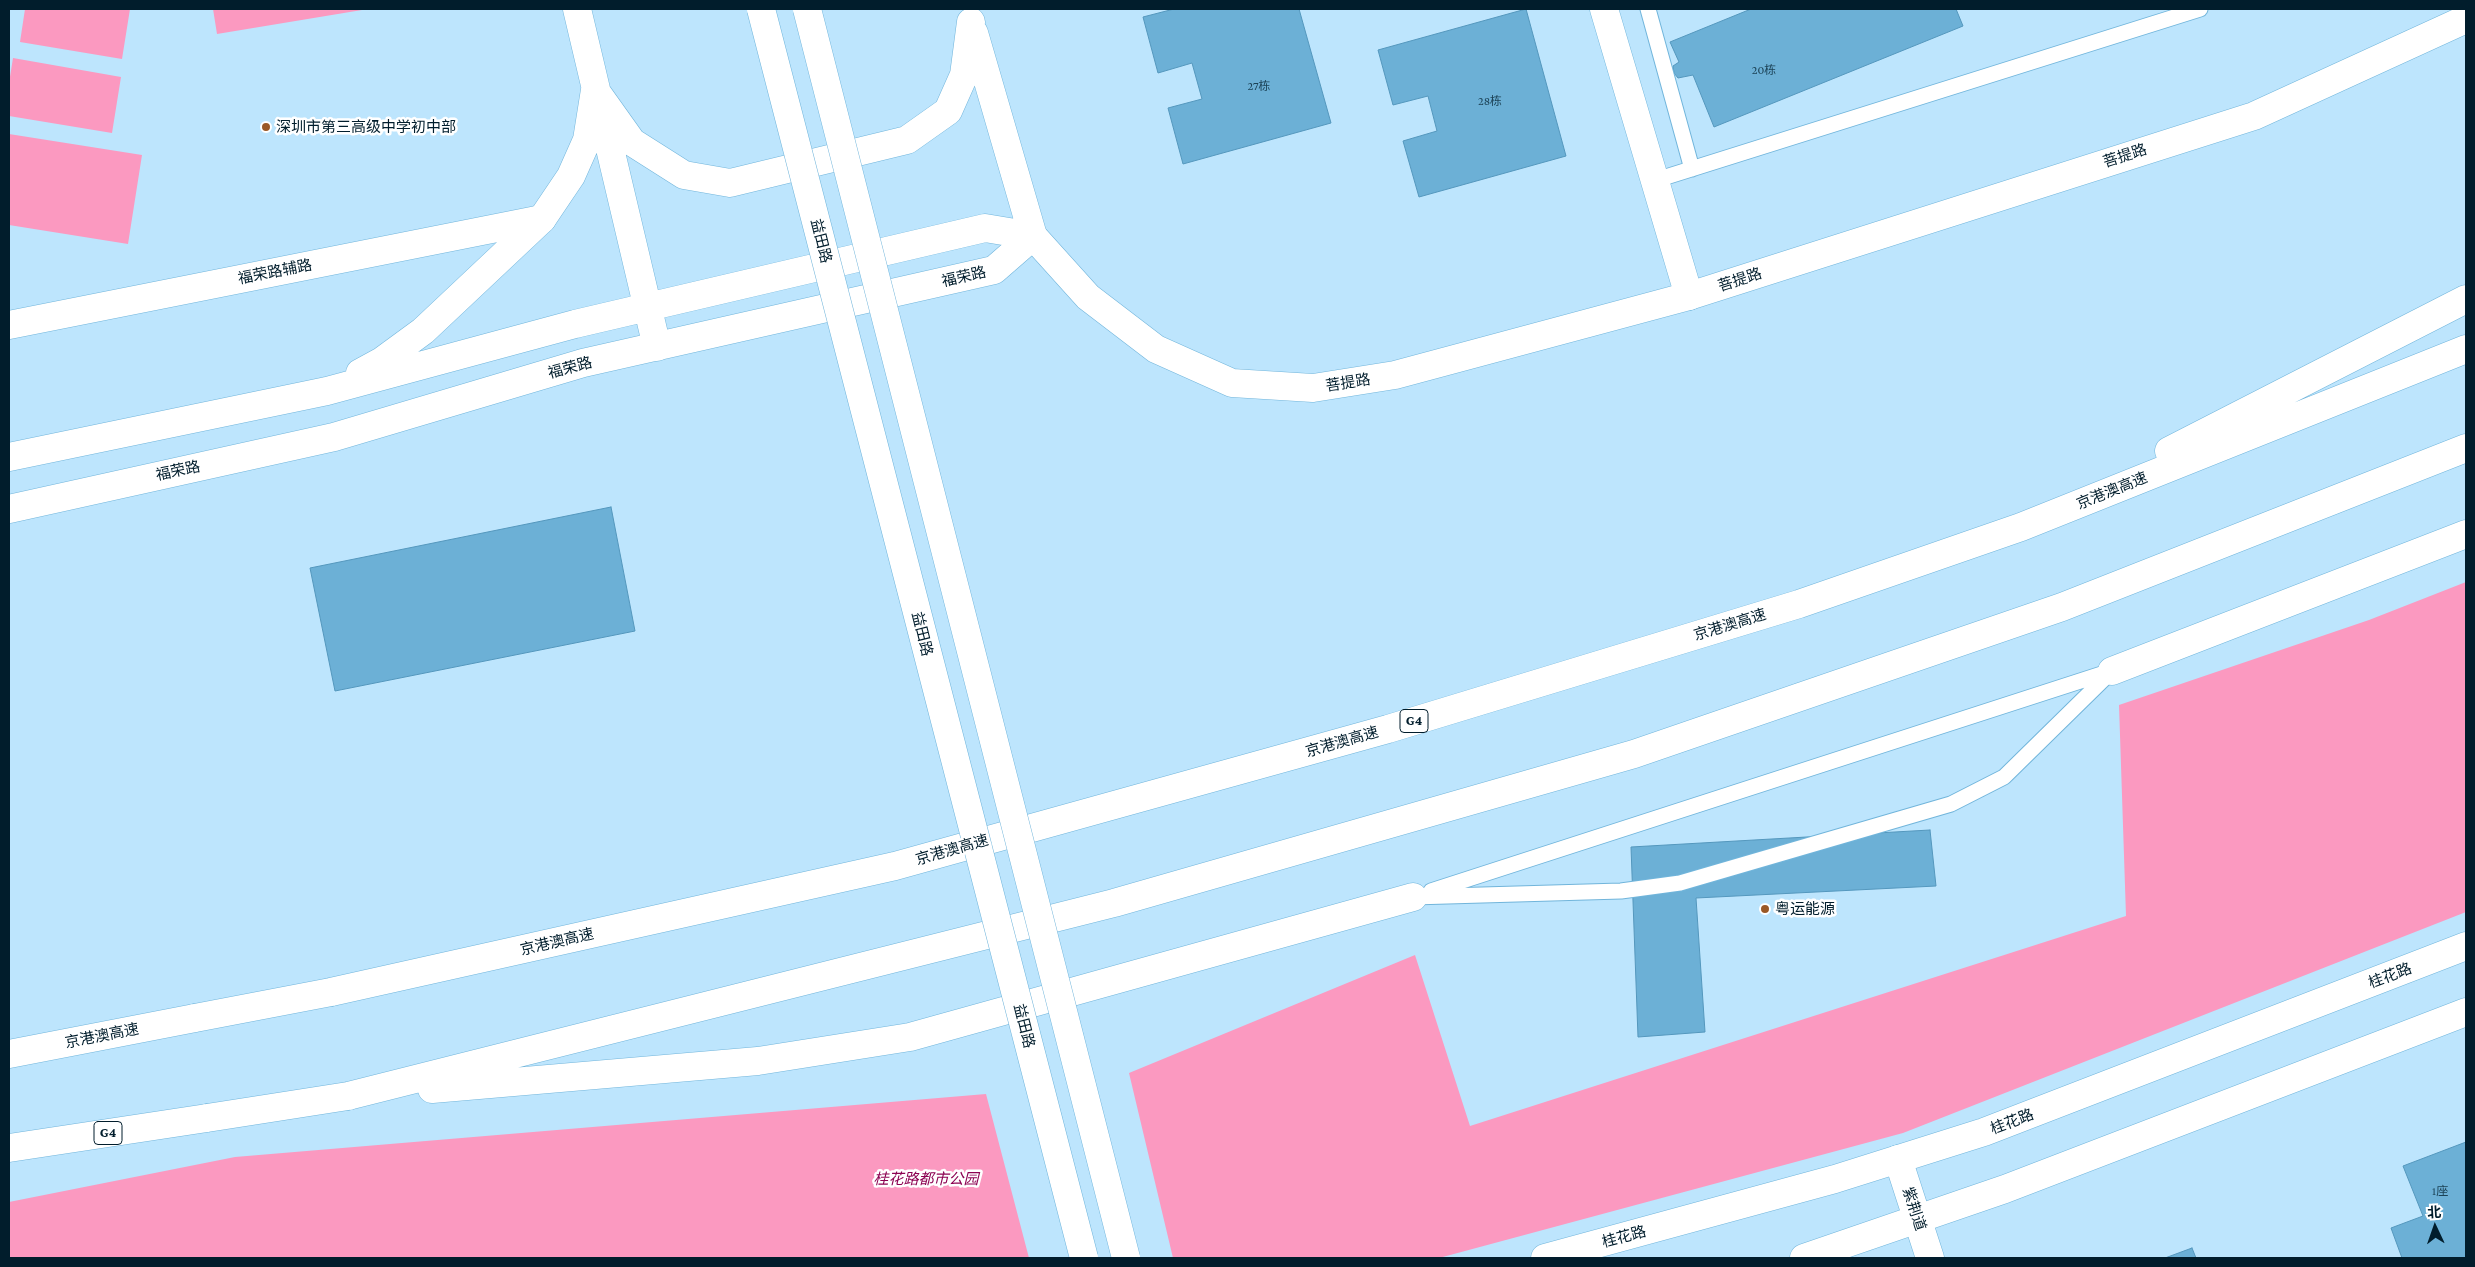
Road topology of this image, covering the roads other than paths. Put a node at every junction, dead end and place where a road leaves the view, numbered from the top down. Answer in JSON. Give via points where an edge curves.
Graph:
{"nodes":[{"id":1,"x":577,"y":9,"type":"edge"},
{"id":2,"x":761,"y":9,"type":"edge"},
{"id":3,"x":807,"y":9,"type":"edge"},
{"id":4,"x":1604,"y":9,"type":"edge"},
{"id":5,"x":1648,"y":9,"type":"edge"},
{"id":6,"x":2200,"y":9,"type":"edge"},
{"id":7,"x":969,"y":16,"type":"edge"},
{"id":8,"x":2466,"y":18,"type":"edge"},
{"id":9,"x":595,"y":90,"type":"junction"},
{"id":10,"x":1692,"y":169,"type":"junction"},
{"id":11,"x":1653,"y":181,"type":"junction"},
{"id":12,"x":542,"y":219,"type":"junction"},
{"id":13,"x":1033,"y":236,"type":"junction"},
{"id":14,"x":1689,"y":296,"type":"junction"},
{"id":15,"x":2466,"y":299,"type":"edge"},
{"id":16,"x":646,"y":308,"type":"junction"},
{"id":17,"x":9,"y":325,"type":"edge"},
{"id":18,"x":657,"y":347,"type":"junction"},
{"id":19,"x":2466,"y":349,"type":"edge"},
{"id":20,"x":327,"y":391,"type":"junction"},
{"id":21,"x":2466,"y":448,"type":"edge"},
{"id":22,"x":9,"y":457,"type":"edge"},
{"id":23,"x":9,"y":509,"type":"edge"},
{"id":24,"x":2021,"y":527,"type":"junction"},
{"id":25,"x":2466,"y":534,"type":"edge"},
{"id":26,"x":2112,"y":671,"type":"junction"},
{"id":27,"x":1413,"y":897,"type":"junction"},
{"id":28,"x":2466,"y":946,"type":"edge"},
{"id":29,"x":2466,"y":1012,"type":"edge"},
{"id":30,"x":9,"y":1054,"type":"edge"},
{"id":31,"x":348,"y":1096,"type":"junction"},
{"id":32,"x":9,"y":1148,"type":"edge"},
{"id":33,"x":1898,"y":1159,"type":"junction"},
{"id":34,"x":1917,"y":1220,"type":"junction"},
{"id":35,"x":1084,"y":1258,"type":"edge"},
{"id":36,"x":1126,"y":1258,"type":"edge"},
{"id":37,"x":1545,"y":1258,"type":"edge"},
{"id":38,"x":1804,"y":1258,"type":"edge"},
{"id":39,"x":1930,"y":1258,"type":"edge"}],
"edges":[{"from":1,"to":9,"type":"main road"},
{"from":2,"to":35,"type":"main road","name":"益田路","bridge":true},
{"from":3,"to":36,"type":"main road","bridge":true},
{"from":4,"to":11,"type":"main road"},
{"from":5,"to":10,"type":"lane"},
{"from":6,"to":10,"type":"lane"},
{"from":7,"to":9,"type":"main road","via":[[964,75],[948,111],[907,140],[730,182],[684,175],[632,142]]},
{"from":7,"to":13,"type":"main road"},
{"from":8,"to":14,"type":"main road","name":"菩提路","via":[[2254,116]]},
{"from":9,"to":12,"type":"main road","via":[[586,140],[570,176]]},
{"from":9,"to":16,"type":"main road"},
{"from":10,"to":11,"type":"lane"},
{"from":11,"to":14,"type":"main road"},
{"from":12,"to":17,"type":"main road","name":"福荣路辅路"},
{"from":12,"to":20,"type":"main road","via":[[422,332],[382,361]]},
{"from":13,"to":14,"type":"main road","name":"菩提路","via":[[1088,297],[1156,350],[1232,383],[1313,388],[1395,375]]},
{"from":13,"to":16,"type":"main road","via":[[985,228]]},
{"from":13,"to":18,"type":"main road","name":"福荣路","via":[[994,270]]},
{"from":15,"to":24,"type":"main road"},
{"from":16,"to":18,"type":"main road"},
{"from":16,"to":20,"type":"main road"},
{"from":18,"to":23,"type":"main road","name":"福荣路","via":[[583,364],[334,437]]},
{"from":19,"to":24,"type":"main road","name":"京港澳高速","number":"G4"},
{"from":20,"to":22,"type":"main road"},
{"from":21,"to":31,"type":"main road","number":"G4","via":[[2062,607],[1634,754],[1114,903]]},
{"from":24,"to":30,"type":"main road","name":"京港澳高速","number":"G4","bridge":true,"via":[[1799,604],[1398,726],[895,866],[331,992]]},
{"from":25,"to":26,"type":"main road"},
{"from":26,"to":27,"type":"lane"},
{"from":26,"to":27,"type":"lane","via":[[2004,776],[1951,804],[1680,883],[1621,891]]},
{"from":27,"to":31,"type":"main road","via":[[910,1037],[758,1061]]},
{"from":28,"to":33,"type":"main road","name":"桂花路","via":[[1984,1132]]},
{"from":29,"to":34,"type":"main road"},
{"from":31,"to":32,"type":"main road","number":"G4","bridge":true},
{"from":33,"to":34,"type":"main road","name":"紫荆道"},
{"from":33,"to":37,"type":"main road","name":"桂花路","via":[[1820,1184]]},
{"from":34,"to":38,"type":"main road"},
{"from":34,"to":39,"type":"main road","name":"紫荆道"}]}
